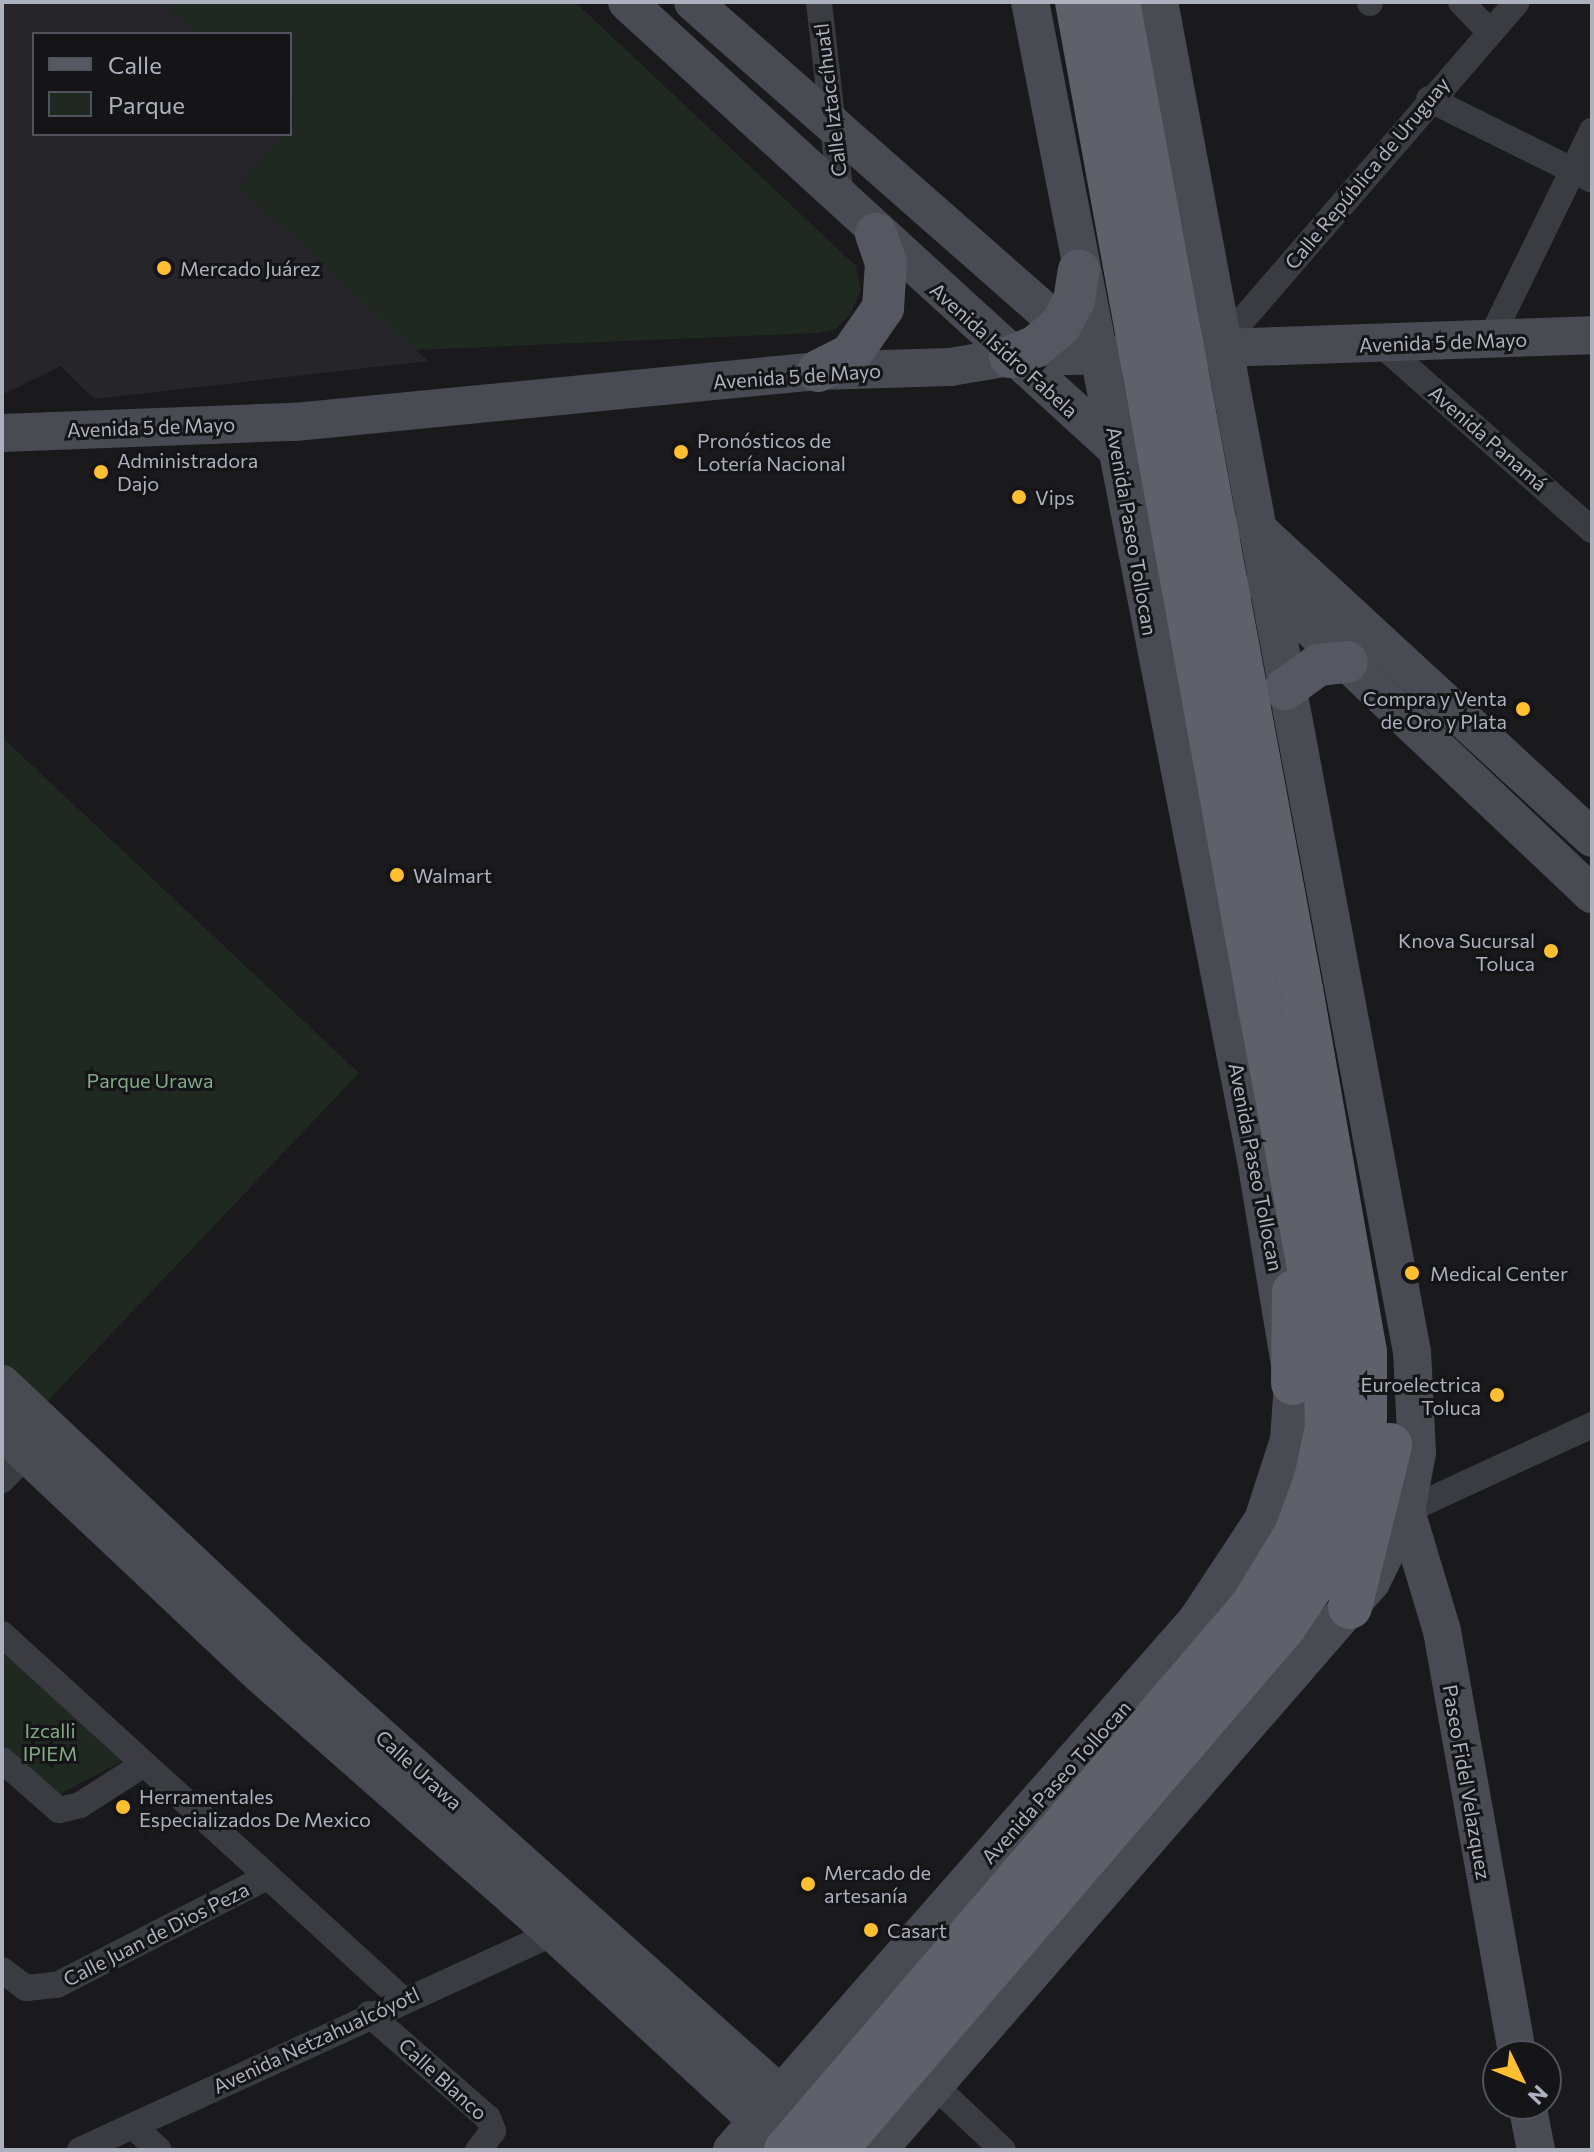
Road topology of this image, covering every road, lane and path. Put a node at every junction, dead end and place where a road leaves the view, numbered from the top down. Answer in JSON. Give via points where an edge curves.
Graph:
{"nodes":[{"id":1,"x":627,"y":2,"type":"edge"},
{"id":2,"x":693,"y":2,"type":"edge"},
{"id":3,"x":819,"y":2,"type":"edge"},
{"id":4,"x":1030,"y":2,"type":"edge"},
{"id":5,"x":1077,"y":2,"type":"edge"},
{"id":6,"x":1118,"y":2,"type":"edge"},
{"id":7,"x":1159,"y":2,"type":"edge"},
{"id":8,"x":1461,"y":2,"type":"edge"},
{"id":9,"x":1517,"y":2,"type":"edge"},
{"id":10,"x":1490,"y":32,"type":"junction"},
{"id":11,"x":1429,"y":99,"type":"junction"},
{"id":12,"x":835,"y":131,"type":"junction"},
{"id":13,"x":1592,"y":131,"type":"edge"},
{"id":14,"x":1582,"y":175,"type":"edge"},
{"id":15,"x":841,"y":197,"type":"junction"},
{"id":16,"x":1203,"y":225,"type":"junction"},
{"id":17,"x":876,"y":234,"type":"junction"},
{"id":18,"x":1077,"y":258,"type":"junction"},
{"id":19,"x":1060,"y":326,"type":"junction"},
{"id":20,"x":1592,"y":335,"type":"edge"},
{"id":21,"x":1490,"y":340,"type":"junction"},
{"id":22,"x":1220,"y":346,"type":"junction"},
{"id":23,"x":1383,"y":346,"type":"junction"},
{"id":24,"x":1010,"y":357,"type":"junction"},
{"id":25,"x":1098,"y":357,"type":"junction"},
{"id":26,"x":818,"y":371,"type":"junction"},
{"id":27,"x":2,"y":433,"type":"edge"},
{"id":28,"x":1119,"y":451,"type":"junction"},
{"id":29,"x":1257,"y":530,"type":"junction"},
{"id":30,"x":1592,"y":530,"type":"edge"},
{"id":31,"x":1266,"y":587,"type":"junction"},
{"id":32,"x":1347,"y":662,"type":"junction"},
{"id":33,"x":1283,"y":673,"type":"junction"},
{"id":34,"x":1159,"y":674,"type":"junction"},
{"id":35,"x":1592,"y":838,"type":"edge"},
{"id":36,"x":1592,"y":894,"type":"edge"},
{"id":37,"x":1295,"y":1189,"type":"junction"},
{"id":38,"x":1365,"y":1352,"type":"junction"},
{"id":39,"x":1293,"y":1383,"type":"junction"},
{"id":40,"x":2,"y":1384,"type":"edge"},
{"id":41,"x":1587,"y":1435,"type":"edge"},
{"id":42,"x":20,"y":1449,"type":"edge"},
{"id":43,"x":1336,"y":1480,"type":"junction"},
{"id":44,"x":1406,"y":1511,"type":"junction"},
{"id":45,"x":1350,"y":1607,"type":"junction"},
{"id":46,"x":2,"y":1634,"type":"edge"},
{"id":47,"x":2,"y":1760,"type":"edge"},
{"id":48,"x":144,"y":1764,"type":"junction"},
{"id":49,"x":1005,"y":1839,"type":"junction"},
{"id":50,"x":267,"y":1877,"type":"junction"},
{"id":51,"x":1071,"y":1930,"type":"junction"},
{"id":52,"x":554,"y":1933,"type":"junction"},
{"id":53,"x":2,"y":1970,"type":"edge"},
{"id":54,"x":402,"y":1999,"type":"junction"},
{"id":55,"x":369,"y":2014,"type":"junction"},
{"id":56,"x":848,"y":2015,"type":"junction"},
{"id":57,"x":1515,"y":2040,"type":"edge"},
{"id":58,"x":935,"y":2086,"type":"junction"},
{"id":59,"x":1530,"y":2120,"type":"edge"},
{"id":60,"x":133,"y":2126,"type":"junction"},
{"id":61,"x":779,"y":2129,"type":"edge"},
{"id":62,"x":94,"y":2146,"type":"edge"},
{"id":63,"x":159,"y":2150,"type":"edge"},
{"id":64,"x":478,"y":2150,"type":"edge"},
{"id":65,"x":732,"y":2150,"type":"edge"},
{"id":66,"x":835,"y":2150,"type":"edge"},
{"id":67,"x":843,"y":2150,"type":"edge"},
{"id":68,"x":878,"y":2150,"type":"edge"},
{"id":69,"x":1003,"y":2150,"type":"edge"},
{"id":70,"x":1536,"y":2150,"type":"edge"}],
"edges":[{"from":1,"to":15,"type":"main road","name":"Avenida Isidro Fabela"},
{"from":2,"to":12,"type":"main road"},
{"from":3,"to":12,"type":"street","name":"Calle Iztaccíhuatl"},
{"from":4,"to":18,"type":"main road","name":"Avenida Paseo Tollocan"},
{"from":5,"to":37,"type":"highway","name":"Avenida Paseo Tollocan","bridge":true},
{"from":6,"to":38,"type":"highway","name":"Avenida Paseo Tollocan","bridge":true},
{"from":7,"to":16,"type":"main road"},
{"from":8,"to":10,"type":"street"},
{"from":9,"to":10,"type":"street","name":"Calle República de Uruguay"},
{"from":10,"to":11,"type":"street","name":"Calle República de Uruguay"},
{"from":11,"to":14,"type":"street"},
{"from":11,"to":22,"type":"street","name":"Calle República de Uruguay"},
{"from":12,"to":15,"type":"street","name":"Calle Iztaccíhuatl"},
{"from":12,"to":19,"type":"main road"},
{"from":13,"to":14,"type":"street"},
{"from":14,"to":21,"type":"street"},
{"from":15,"to":17,"type":"main road","name":"Avenida Isidro Fabela"},
{"from":16,"to":18,"type":"main road","via":[[1180,262],[1141,279],[1110,276]]},
{"from":16,"to":22,"type":"main road"},
{"from":17,"to":24,"type":"main road","name":"Avenida Isidro Fabela"},
{"from":17,"to":26,"type":"main road","via":[[886,263],[883,308],[865,340]]},
{"from":18,"to":19,"type":"main road","via":[[1074,301]]},
{"from":18,"to":25,"type":"main road","name":"Avenida Paseo Tollocan"},
{"from":19,"to":24,"type":"main road","via":[[1036,346]]},
{"from":19,"to":25,"type":"main road"},
{"from":20,"to":21,"type":"main road","name":"Avenida 5 de Mayo"},
{"from":21,"to":23,"type":"main road","name":"Avenida 5 de Mayo"},
{"from":22,"to":23,"type":"main road","name":"Avenida 5 de Mayo"},
{"from":22,"to":25,"type":"main road","name":"Avenida 5 de Mayo"},
{"from":22,"to":29,"type":"main road"},
{"from":23,"to":30,"type":"street","name":"Avenida Panamá"},
{"from":24,"to":25,"type":"main road","name":"Avenida 5 de Mayo"},
{"from":24,"to":26,"type":"main road","name":"Avenida 5 de Mayo","via":[[950,367]]},
{"from":24,"to":28,"type":"main road","name":"Avenida Isidro Fabela"},
{"from":25,"to":28,"type":"main road","name":"Avenida Paseo Tollocan"},
{"from":25,"to":29,"type":"main road"},
{"from":26,"to":27,"type":"main road","name":"Avenida 5 de Mayo","via":[[380,416]]},
{"from":28,"to":31,"type":"main road","name":"Avenida Isidro Fabela"},
{"from":28,"to":34,"type":"main road","name":"Avenida Paseo Tollocan"},
{"from":29,"to":31,"type":"main road"},
{"from":29,"to":35,"type":"main road"},
{"from":31,"to":32,"type":"main road","name":"Avenida Isidro Fabela"},
{"from":31,"to":33,"type":"main road"},
{"from":32,"to":33,"type":"main road"},
{"from":32,"to":36,"type":"main road","name":"Avenida Isidro Fabela"},
{"from":33,"to":34,"type":"main road","via":[[1257,637],[1212,630],[1176,647]]},
{"from":33,"to":44,"type":"main road","via":[[1412,1352],[1417,1453]]},
{"from":34,"to":39,"type":"main road","name":"Avenida Paseo Tollocan","via":[[1256,1160]]},
{"from":37,"to":39,"type":"highway"},
{"from":37,"to":43,"type":"highway","name":"Avenida Paseo Tollocan","via":[[1328,1376],[1327,1427]]},
{"from":38,"to":43,"type":"highway","name":"Avenida Paseo Tollocan","via":[[1365,1418]]},
{"from":38,"to":45,"type":"highway","via":[[1389,1409],[1390,1451]]},
{"from":39,"to":49,"type":"main road","name":"Avenida Paseo Tollocan","via":[[1289,1440],[1275,1493],[1233,1571],[1180,1643]]},
{"from":40,"to":42,"type":"main road","name":"Calle Urawa"},
{"from":41,"to":44,"type":"street"},
{"from":42,"to":52,"type":"main road","name":"Calle Urawa","via":[[270,1683]]},
{"from":42,"to":61,"type":"main road","name":"Calle Urawa","via":[[285,1651]]},
{"from":43,"to":61,"type":"highway","name":"Avenida Paseo Tollocan","bridge":true,"via":[[1252,1606]]},
{"from":43,"to":66,"type":"highway","name":"Avenida Paseo Tollocan","bridge":true,"via":[[1315,1581],[1284,1627]]},
{"from":44,"to":45,"type":"main road","via":[[1371,1582]]},
{"from":44,"to":57,"type":"main road","name":"Paseo Fidel Velazquez","via":[[1442,1631]]},
{"from":45,"to":51,"type":"main road"},
{"from":46,"to":48,"type":"street"},
{"from":47,"to":48,"type":"street","via":[[59,1810],[80,1805]]},
{"from":48,"to":50,"type":"street"},
{"from":49,"to":51,"type":"main road","via":[[1016,1837],[1046,1847],[1067,1870],[1076,1900]]},
{"from":49,"to":56,"type":"main road","name":"Avenida Paseo Tollocan"},
{"from":50,"to":53,"type":"street","name":"Calle Juan de Dios Peza","via":[[57,1985],[26,1988]]},
{"from":50,"to":54,"type":"street"},
{"from":51,"to":58,"type":"main road"},
{"from":52,"to":54,"type":"street","name":"Avenida Netzahualcóyotl"},
{"from":52,"to":61,"type":"main road","name":"Calle Urawa"},
{"from":54,"to":55,"type":"street","name":"Avenida Netzahualcóyotl"},
{"from":55,"to":60,"type":"street","name":"Avenida Netzahualcóyotl"},
{"from":55,"to":64,"type":"street","name":"Calle Blanco","via":[[488,2118],[493,2131]]},
{"from":56,"to":58,"type":"main road","via":[[841,2049],[845,2065],[863,2084],[898,2096]]},
{"from":56,"to":61,"type":"main road","name":"Avenida Paseo Tollocan"},
{"from":58,"to":68,"type":"main road"},
{"from":58,"to":69,"type":"street"},
{"from":59,"to":70,"type":"main road"},
{"from":60,"to":62,"type":"street","name":"Avenida Netzahualcóyotl"},
{"from":60,"to":63,"type":"street"},
{"from":61,"to":65,"type":"main road","name":"Avenida Paseo Tollocan"},
{"from":61,"to":67,"type":"main road","name":"Calle Urawa"}]}
